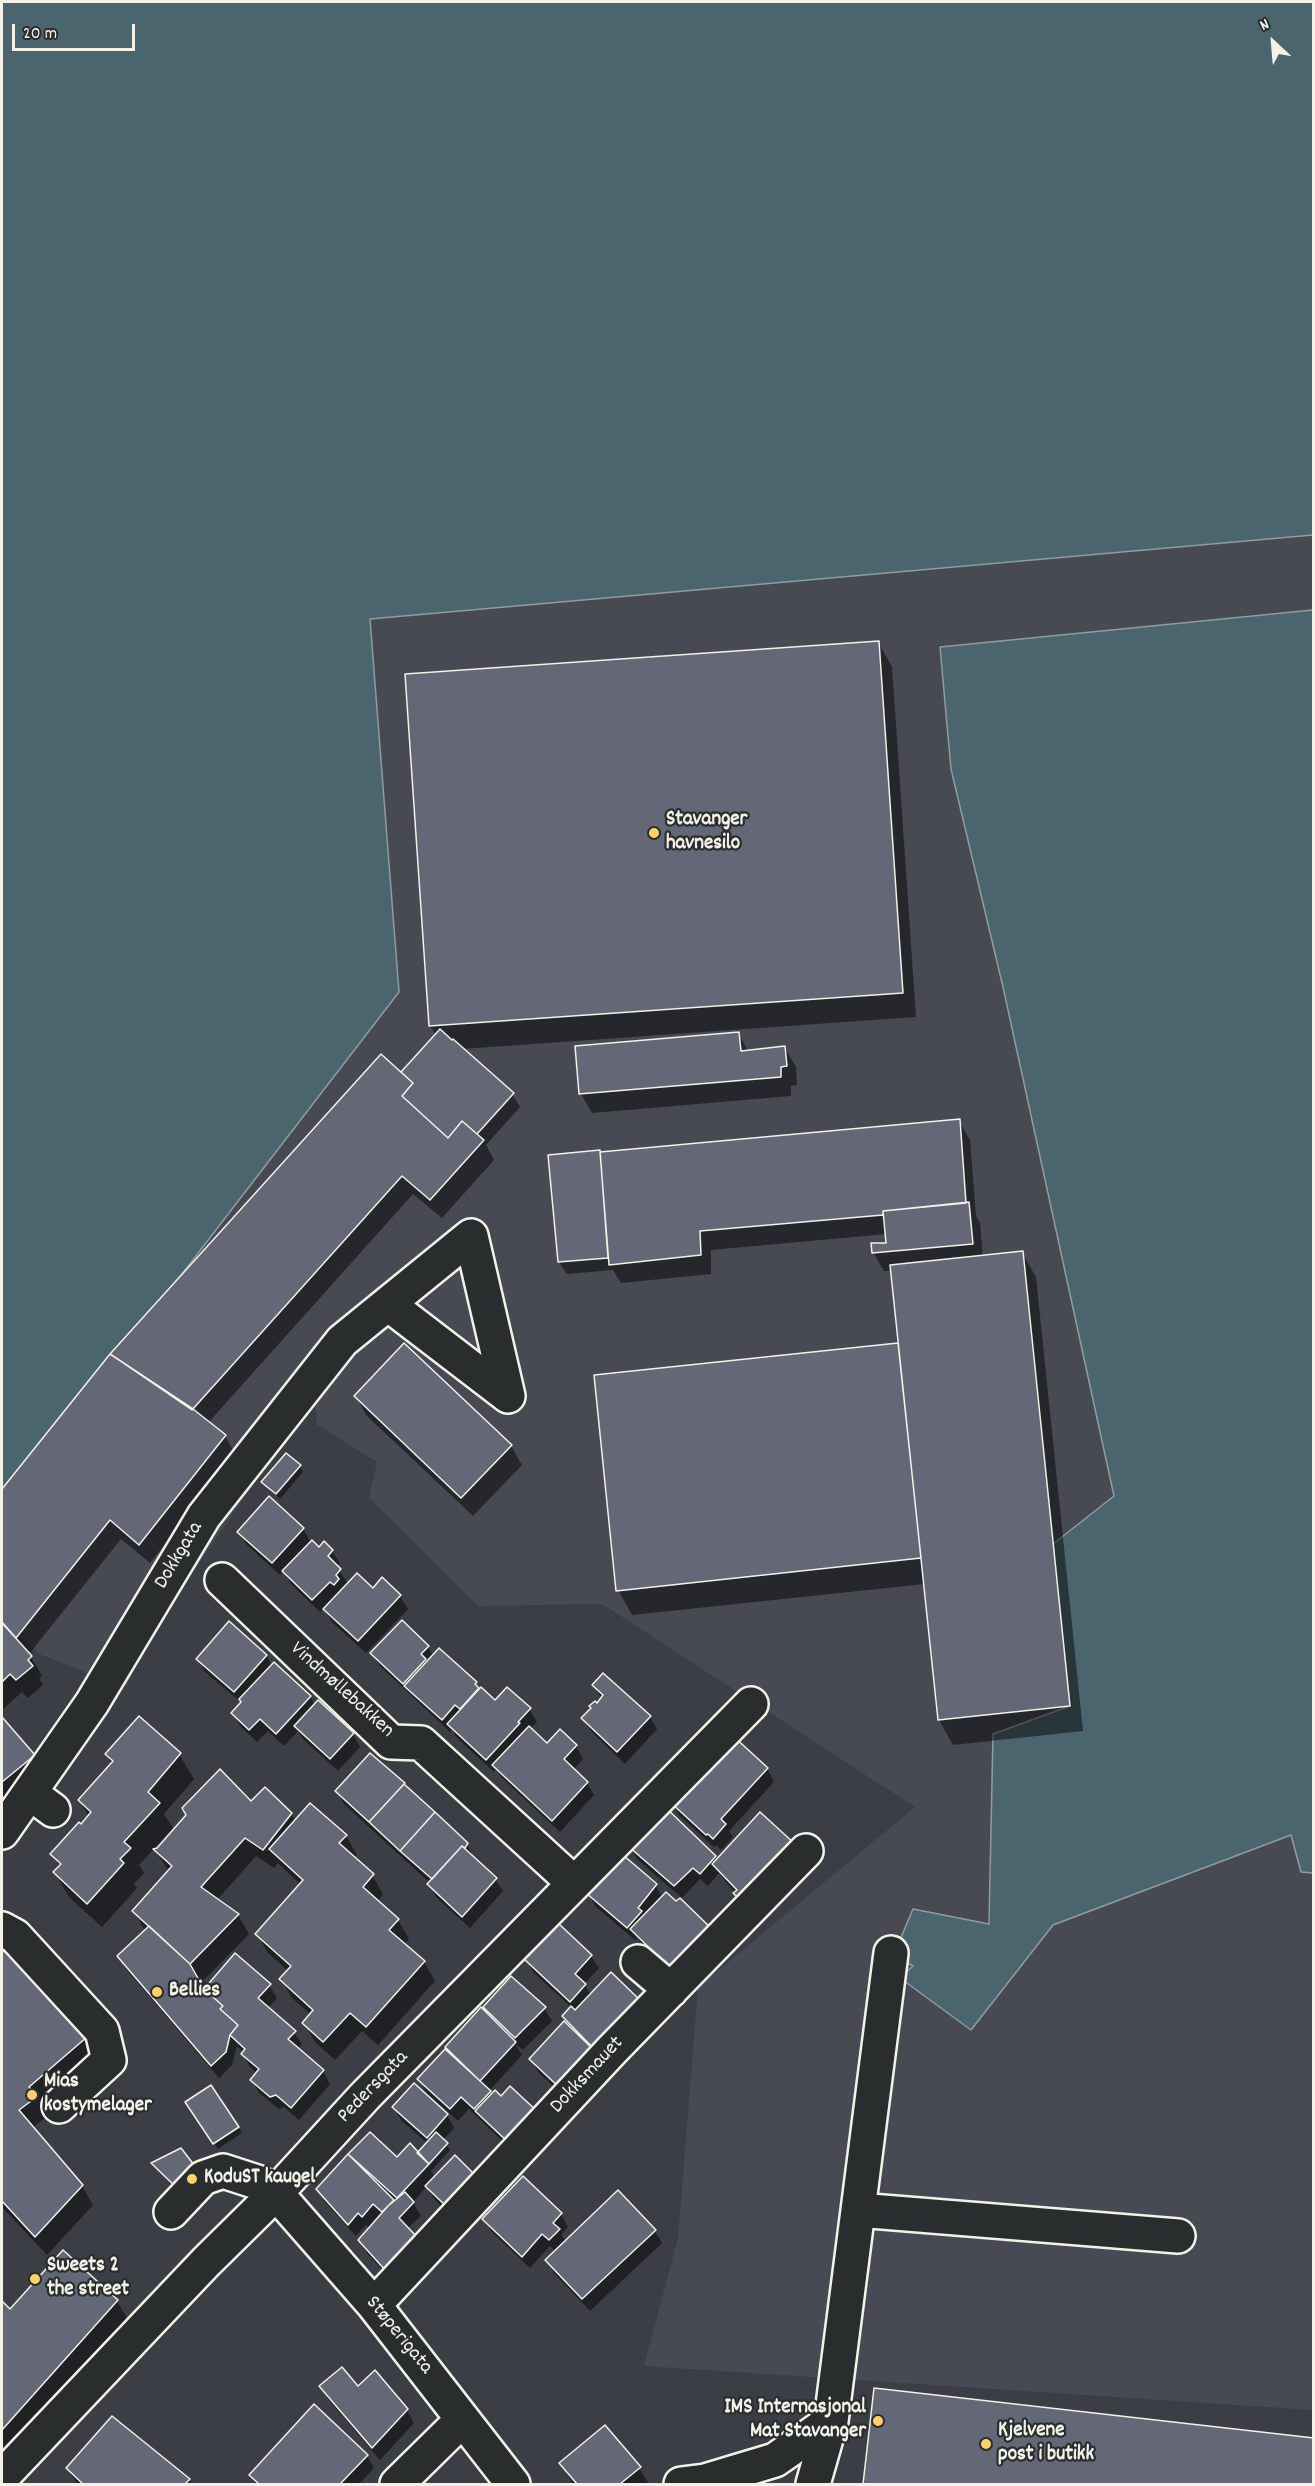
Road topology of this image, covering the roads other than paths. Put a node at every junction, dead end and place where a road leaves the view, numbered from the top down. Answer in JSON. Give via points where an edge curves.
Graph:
{"nodes":[{"id":1,"x":388,"y":1304,"type":"junction"},
{"id":2,"x":222,"y":1580,"type":"dead end"},
{"id":3,"x":751,"y":1704,"type":"dead end"},
{"id":4,"x":2,"y":1832,"type":"edge"},
{"id":5,"x":806,"y":1851,"type":"dead end"},
{"id":6,"x":574,"y":1883,"type":"junction"},
{"id":7,"x":2,"y":1929,"type":"edge"},
{"id":8,"x":891,"y":1953,"type":"dead end"},
{"id":9,"x":638,"y":1962,"type":"dead end"},
{"id":10,"x":671,"y":1990,"type":"junction"},
{"id":11,"x":59,"y":2106,"type":"dead end"},
{"id":12,"x":276,"y":2193,"type":"junction"},
{"id":13,"x":858,"y":2210,"type":"junction"},
{"id":14,"x":171,"y":2212,"type":"dead end"},
{"id":15,"x":1178,"y":2236,"type":"dead end"},
{"id":16,"x":374,"y":2305,"type":"junction"},
{"id":17,"x":462,"y":2420,"type":"junction"},
{"id":18,"x":831,"y":2421,"type":"junction"},
{"id":19,"x":2,"y":2477,"type":"edge"},
{"id":20,"x":397,"y":2484,"type":"edge"},
{"id":21,"x":513,"y":2484,"type":"edge"},
{"id":22,"x":681,"y":2484,"type":"edge"},
{"id":23,"x":813,"y":2484,"type":"edge"}],
"edges":[{"from":1,"to":1,"type":"street","name":"Dokkgata","via":[[471,1236],[508,1396],[471,1368]]},
{"from":1,"to":4,"type":"street","name":"Dokkgata","via":[[342,1341],[204,1516],[92,1703],[41,1802]]},
{"from":2,"to":6,"type":"street","name":"Vindmøllebakken","via":[[391,1742],[421,1743]]},
{"from":3,"to":6,"type":"street","name":"Pedersgata"},
{"from":5,"to":10,"type":"street","name":"Dokksmauet"},
{"from":6,"to":12,"type":"street","name":"Pedersgata","via":[[365,2096]]},
{"from":7,"to":11,"type":"street","via":[[15,1936],[102,2031],[109,2061]]},
{"from":8,"to":13,"type":"street"},
{"from":9,"to":10,"type":"street"},
{"from":10,"to":16,"type":"street","name":"Dokksmauet"},
{"from":12,"to":14,"type":"street","via":[[260,2183],[223,2171],[203,2178]]},
{"from":12,"to":16,"type":"street","name":"Støperigata"},
{"from":12,"to":19,"type":"street","name":"Pedersgata"},
{"from":13,"to":15,"type":"street"},
{"from":13,"to":18,"type":"street"},
{"from":16,"to":17,"type":"street","name":"Støperigata"},
{"from":17,"to":20,"type":"street"},
{"from":17,"to":21,"type":"street","name":"Støperigata"},
{"from":18,"to":22,"type":"street","via":[[775,2460],[705,2481]]},
{"from":18,"to":23,"type":"street"}]}
